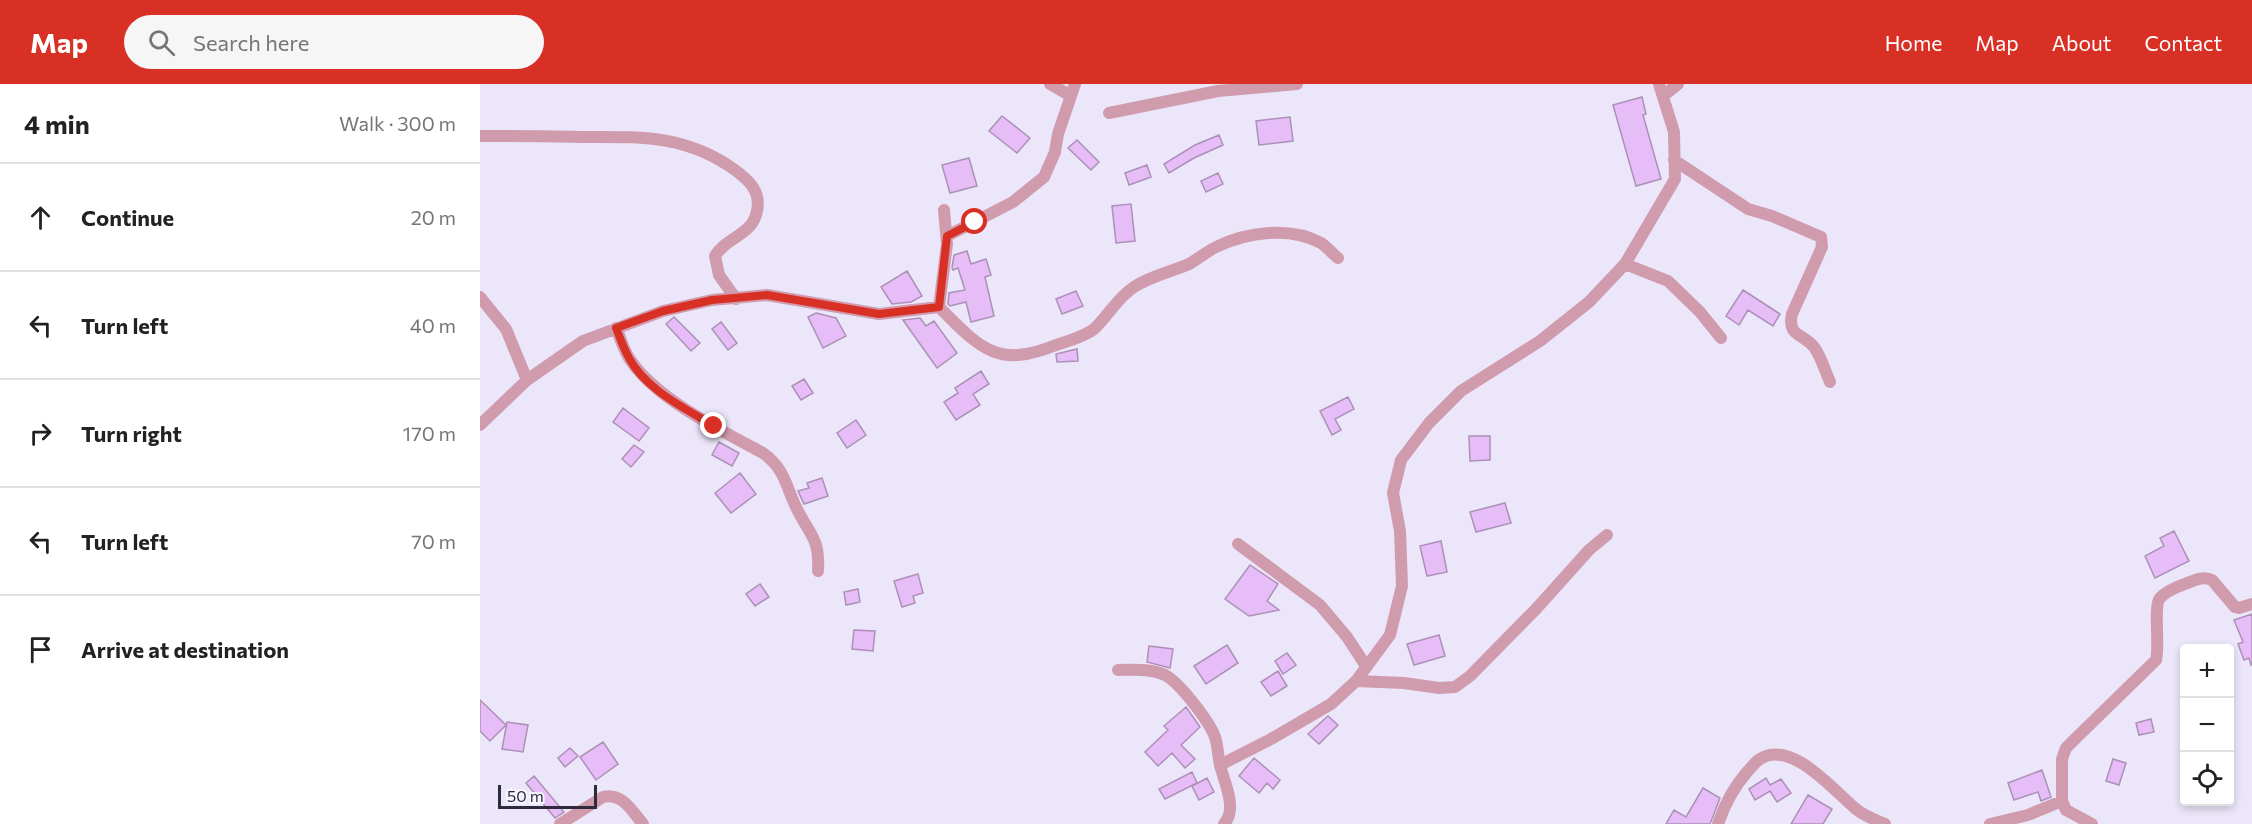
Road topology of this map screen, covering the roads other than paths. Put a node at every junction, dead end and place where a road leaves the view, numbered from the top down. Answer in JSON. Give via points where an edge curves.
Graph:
{"nodes":[{"id":1,"x":1050,"y":84,"type":"edge"},
{"id":2,"x":1297,"y":84,"type":"edge"},
{"id":3,"x":1678,"y":84,"type":"edge"},
{"id":4,"x":1073,"y":90,"type":"edge"},
{"id":5,"x":1661,"y":90,"type":"edge"},
{"id":6,"x":1109,"y":113,"type":"dead end"},
{"id":7,"x":480,"y":136,"type":"edge"},
{"id":8,"x":1674,"y":160,"type":"junction"},
{"id":9,"x":944,"y":210,"type":"dead end"},
{"id":10,"x":947,"y":236,"type":"junction"},
{"id":11,"x":1338,"y":258,"type":"dead end"},
{"id":12,"x":1625,"y":264,"type":"junction"},
{"id":13,"x":480,"y":297,"type":"edge"},
{"id":14,"x":736,"y":299,"type":"junction"},
{"id":15,"x":939,"y":307,"type":"junction"},
{"id":16,"x":616,"y":328,"type":"junction"},
{"id":17,"x":1721,"y":338,"type":"dead end"},
{"id":18,"x":527,"y":380,"type":"junction"},
{"id":19,"x":1830,"y":382,"type":"dead end"},
{"id":20,"x":480,"y":425,"type":"edge"},
{"id":21,"x":1607,"y":535,"type":"dead end"},
{"id":22,"x":1238,"y":544,"type":"dead end"},
{"id":23,"x":818,"y":572,"type":"dead end"},
{"id":24,"x":2252,"y":604,"type":"edge"},
{"id":25,"x":1366,"y":666,"type":"junction"},
{"id":26,"x":1118,"y":670,"type":"dead end"},
{"id":27,"x":1356,"y":681,"type":"junction"},
{"id":28,"x":1220,"y":765,"type":"junction"},
{"id":29,"x":2062,"y":801,"type":"junction"},
{"id":30,"x":560,"y":824,"type":"edge"},
{"id":31,"x":643,"y":824,"type":"edge"},
{"id":32,"x":1224,"y":824,"type":"edge"},
{"id":33,"x":1718,"y":824,"type":"edge"},
{"id":34,"x":1885,"y":824,"type":"edge"},
{"id":35,"x":1990,"y":824,"type":"edge"},
{"id":36,"x":2092,"y":824,"type":"edge"}],
"edges":[{"from":1,"to":4,"type":"street"},
{"from":2,"to":6,"type":"street","via":[[1218,91]]},
{"from":3,"to":5,"type":"street"},
{"from":4,"to":10,"type":"street","via":[[1044,177],[1013,202]]},
{"from":5,"to":8,"type":"street","via":[[1674,132]]},
{"from":7,"to":14,"type":"street","via":[[651,137],[698,149],[724,162],[749,180],[759,201],[749,230],[725,243],[715,256],[719,275]]},
{"from":8,"to":12,"type":"street","via":[[1675,179]]},
{"from":8,"to":19,"type":"street","via":[[1748,209],[1821,237],[1822,247],[1791,322],[1793,331],[1813,346]]},
{"from":9,"to":10,"type":"street"},
{"from":10,"to":15,"type":"street"},
{"from":11,"to":15,"type":"street","via":[[1322,243],[1305,237],[1278,232],[1237,238],[1191,263],[1136,285],[1092,331],[1038,353],[1015,357],[997,354],[971,339]]},
{"from":12,"to":17,"type":"street","via":[[1668,281]]},
{"from":12,"to":25,"type":"street","via":[[1589,302],[1540,341],[1461,390],[1401,460],[1393,494],[1400,531],[1402,586],[1390,635]]},
{"from":13,"to":18,"type":"street","via":[[506,329]]},
{"from":14,"to":15,"type":"street","via":[[767,295],[879,314]]},
{"from":14,"to":16,"type":"street","via":[[663,311]]},
{"from":16,"to":18,"type":"street","via":[[583,341]]},
{"from":16,"to":23,"type":"street","via":[[630,360],[646,380],[776,462],[814,536]]},
{"from":18,"to":20,"type":"street"},
{"from":21,"to":27,"type":"street","via":[[1455,687]]},
{"from":22,"to":25,"type":"street","via":[[1320,605]]},
{"from":24,"to":29,"type":"street","via":[[2235,607],[2212,580],[2204,578],[2161,597],[2157,607],[2156,660],[2067,748],[2062,759]]},
{"from":25,"to":27,"type":"street"},
{"from":26,"to":28,"type":"street","via":[[1144,669],[1166,675],[1205,718],[1216,738]]},
{"from":27,"to":28,"type":"street","via":[[1331,704]]},
{"from":28,"to":32,"type":"street","via":[[1230,802]]},
{"from":29,"to":35,"type":"street"},
{"from":29,"to":36,"type":"street","via":[[2067,810]]},
{"from":30,"to":31,"type":"street","via":[[609,795],[620,798]]},
{"from":33,"to":34,"type":"street","via":[[1723,808],[1744,776],[1758,760],[1777,754],[1806,765],[1859,811]]}]}
